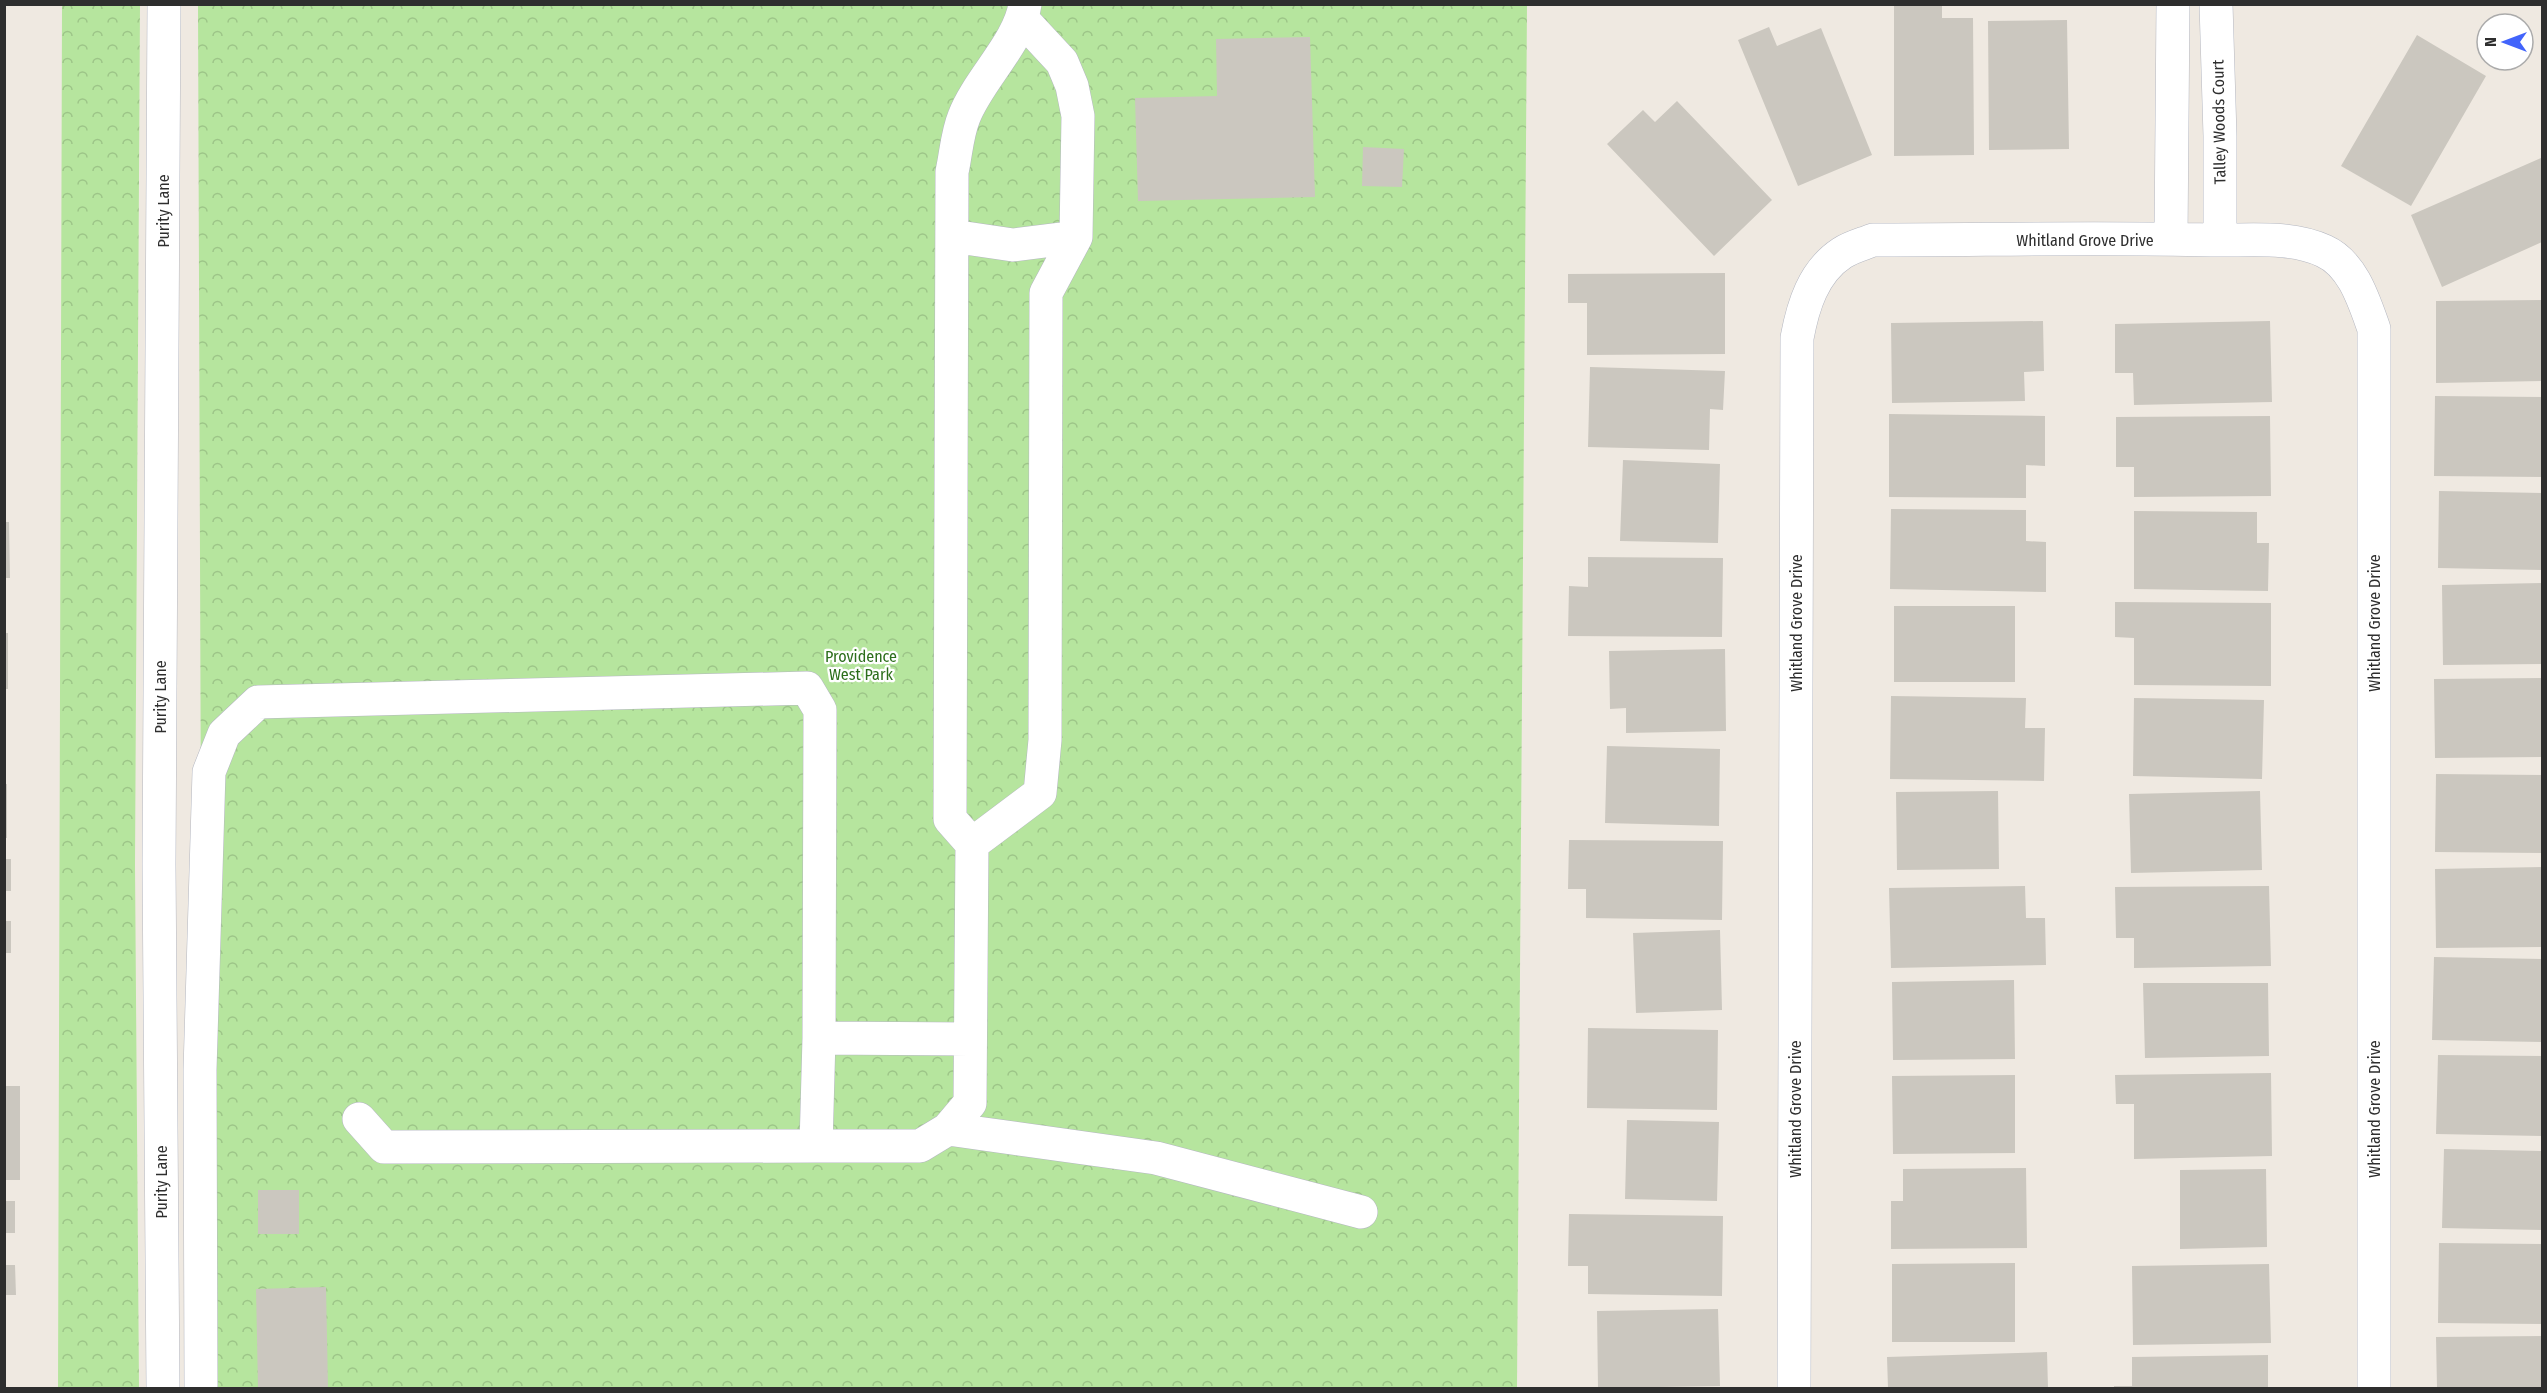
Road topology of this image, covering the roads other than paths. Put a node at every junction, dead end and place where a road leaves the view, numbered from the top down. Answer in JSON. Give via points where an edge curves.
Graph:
{"nodes":[{"id":1,"x":2173,"y":4,"type":"edge"},
{"id":2,"x":2216,"y":4,"type":"edge"},
{"id":3,"x":164,"y":6,"type":"edge"},
{"id":4,"x":1024,"y":12,"type":"edge"},
{"id":5,"x":952,"y":236,"type":"junction"},
{"id":6,"x":1076,"y":237,"type":"junction"},
{"id":7,"x":2171,"y":239,"type":"junction"},
{"id":8,"x":2220,"y":240,"type":"junction"},
{"id":9,"x":972,"y":844,"type":"junction"},
{"id":10,"x":819,"y":1038,"type":"junction"},
{"id":11,"x":970,"y":1039,"type":"junction"},
{"id":12,"x":359,"y":1119,"type":"dead end"},
{"id":13,"x":948,"y":1129,"type":"junction"},
{"id":14,"x":816,"y":1146,"type":"junction"},
{"id":15,"x":1361,"y":1212,"type":"dead end"},
{"id":16,"x":163,"y":1389,"type":"edge"},
{"id":17,"x":201,"y":1389,"type":"edge"},
{"id":18,"x":1794,"y":1389,"type":"edge"},
{"id":19,"x":2374,"y":1389,"type":"edge"}],
"edges":[{"from":1,"to":7,"type":"street"},
{"from":2,"to":8,"type":"street","name":"Talley Woods Court"},
{"from":3,"to":16,"type":"street","name":"Purity Lane","via":[[159,842]]},
{"from":4,"to":5,"type":"street","via":[[963,118],[952,172]]},
{"from":4,"to":6,"type":"street","via":[[1062,62],[1072,86],[1078,116]]},
{"from":5,"to":6,"type":"street","via":[[1013,245]]},
{"from":5,"to":9,"type":"street","via":[[950,819]]},
{"from":6,"to":9,"type":"street","via":[[1046,293],[1045,740],[1040,793]]},
{"from":7,"to":8,"type":"street","name":"Whitland Grove Drive"},
{"from":7,"to":18,"type":"street","name":"Whitland Grove Drive","via":[[1873,240],[1842,253],[1820,274],[1804,302],[1797,338]]},
{"from":8,"to":19,"type":"street","name":"Whitland Grove Drive","via":[[2298,242],[2325,251],[2345,268],[2362,295],[2374,329]]},
{"from":9,"to":11,"type":"street"},
{"from":10,"to":11,"type":"street"},
{"from":10,"to":14,"type":"street"},
{"from":10,"to":17,"type":"street","via":[[820,710],[807,688],[258,702],[224,734],[209,772],[200,1070]]},
{"from":11,"to":13,"type":"street","via":[[970,1103]]},
{"from":12,"to":14,"type":"street","via":[[384,1147]]},
{"from":13,"to":14,"type":"street","via":[[920,1146]]},
{"from":13,"to":15,"type":"street","via":[[1156,1158]]}]}
